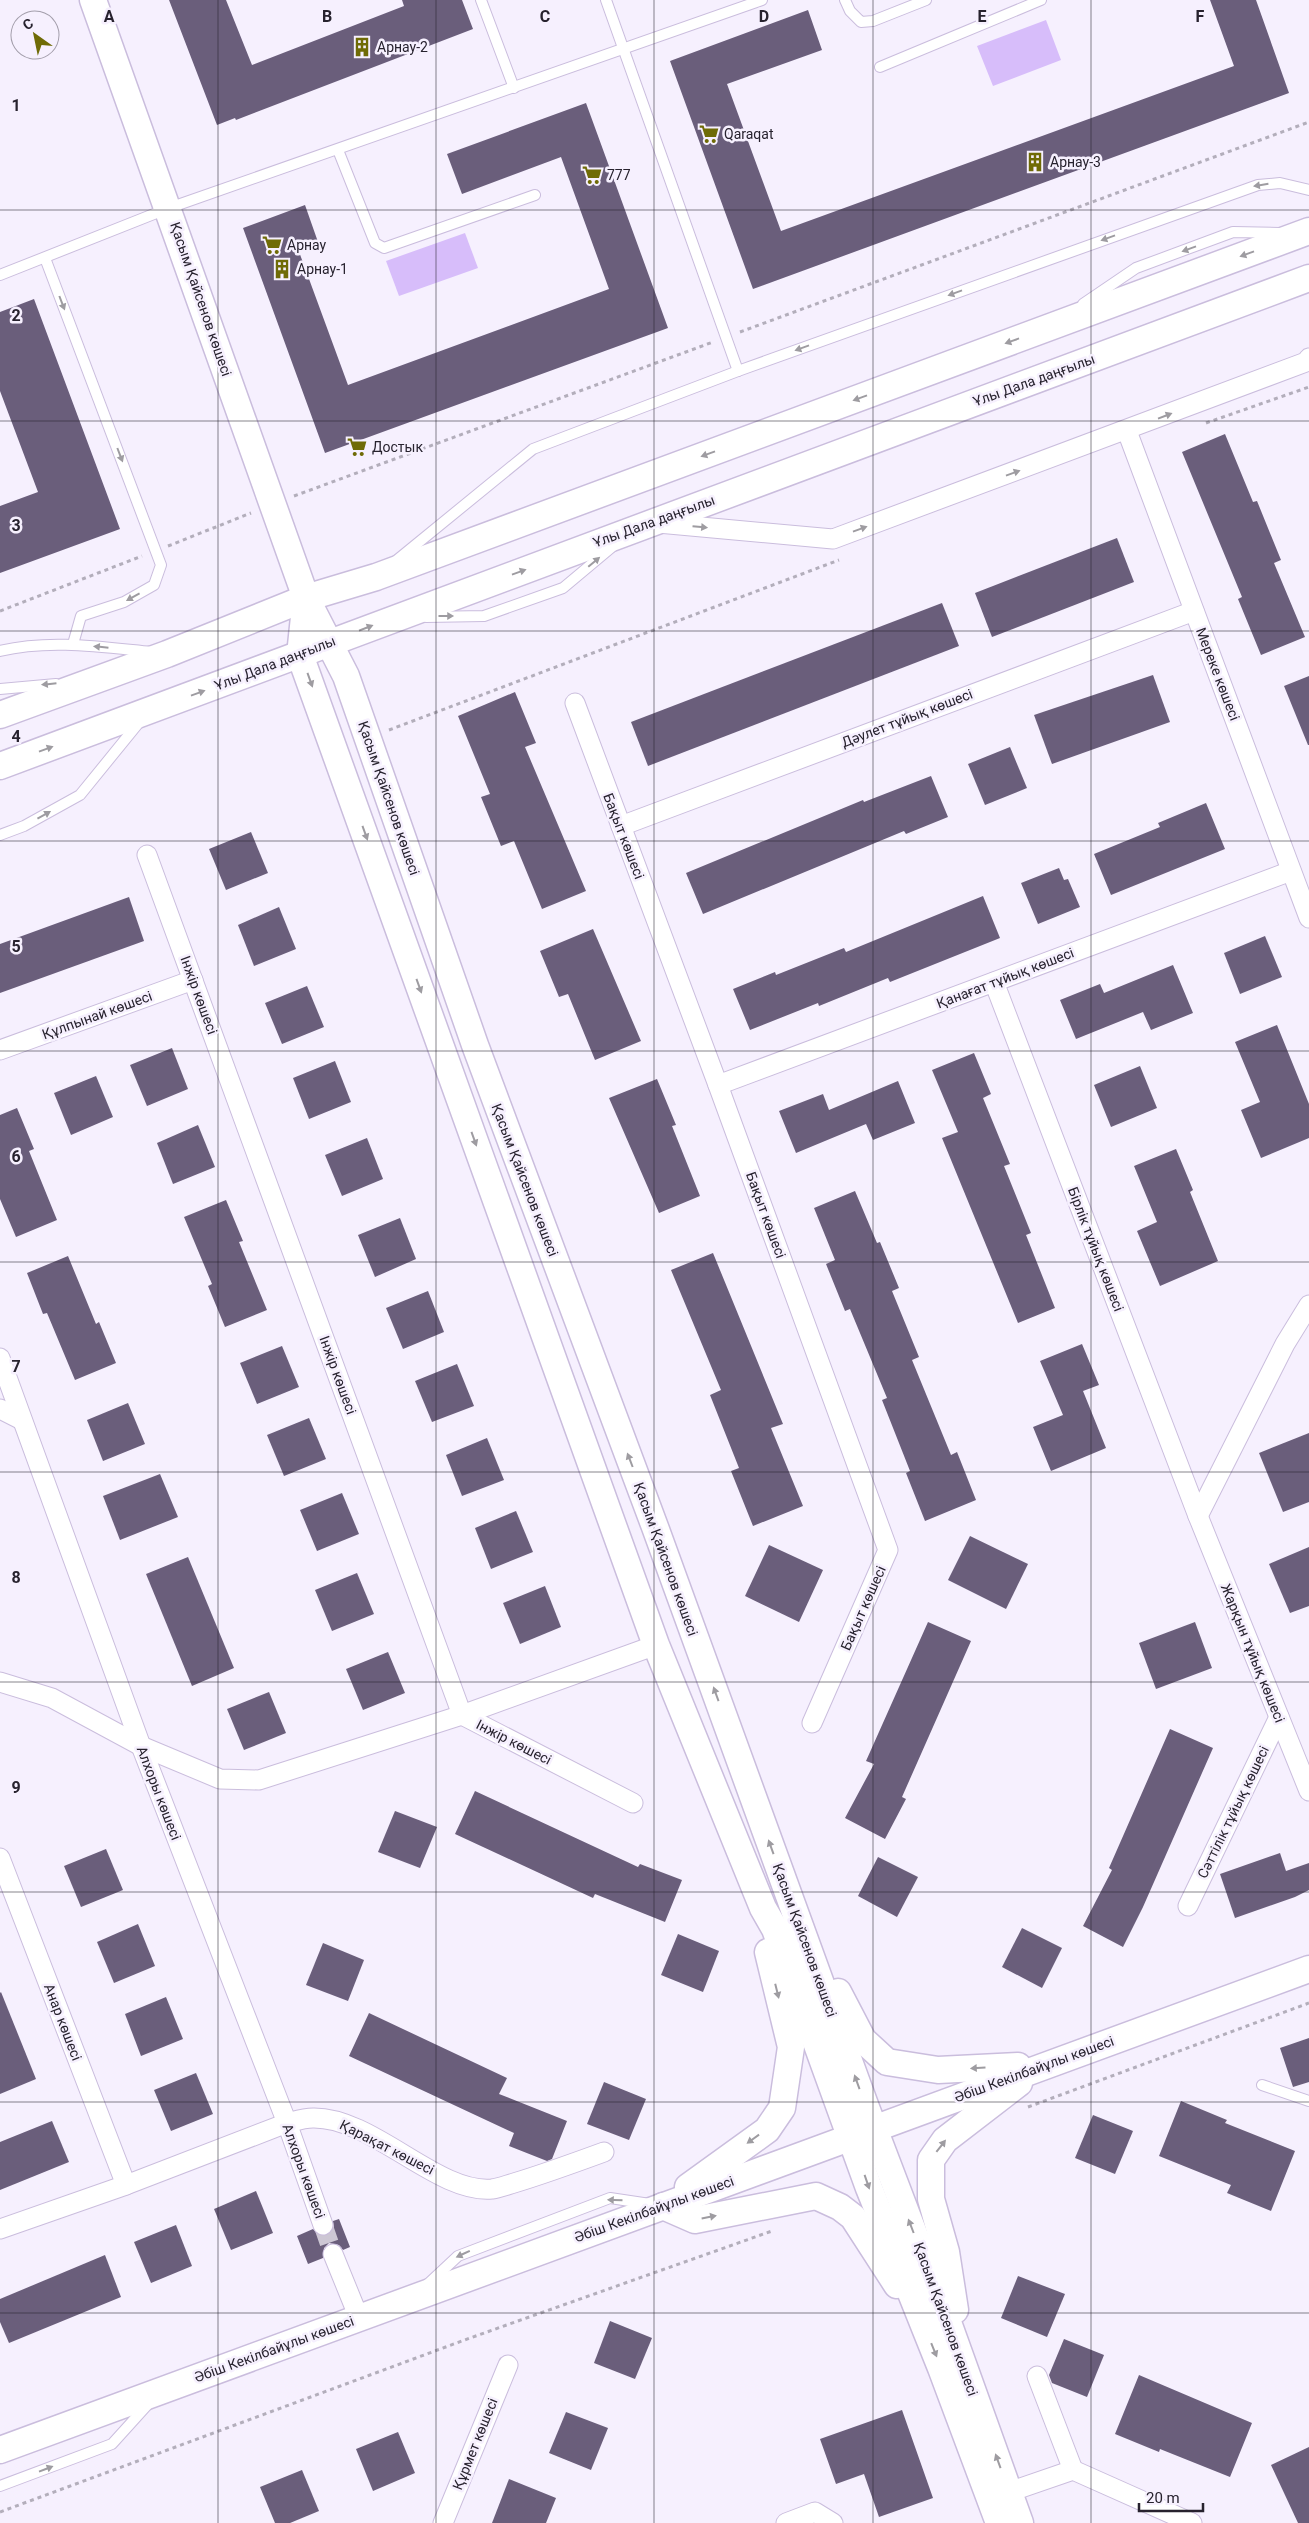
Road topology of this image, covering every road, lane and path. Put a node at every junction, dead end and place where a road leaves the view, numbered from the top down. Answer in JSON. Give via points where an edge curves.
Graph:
{"nodes":[{"id":1,"x":93,"y":0,"type":"edge"},
{"id":2,"x":481,"y":0,"type":"edge"},
{"id":3,"x":606,"y":0,"type":"edge"},
{"id":4,"x":762,"y":0,"type":"edge"},
{"id":5,"x":845,"y":0,"type":"edge"},
{"id":6,"x":926,"y":0,"type":"edge"},
{"id":7,"x":1041,"y":0,"type":"edge"},
{"id":8,"x":1016,"y":4,"type":"edge"},
{"id":9,"x":622,"y":50,"type":"junction"},
{"id":10,"x":880,"y":67,"type":"dead end"},
{"id":11,"x":514,"y":88,"type":"junction"},
{"id":12,"x":1309,"y":122,"type":"edge"},
{"id":13,"x":338,"y":150,"type":"junction"},
{"id":14,"x":1309,"y":190,"type":"edge"},
{"id":15,"x":535,"y":195,"type":"dead end"},
{"id":16,"x":169,"y":208,"type":"junction"},
{"id":17,"x":1307,"y":232,"type":"edge"},
{"id":18,"x":45,"y":258,"type":"junction"},
{"id":19,"x":0,"y":274,"type":"edge"},
{"id":20,"x":1309,"y":278,"type":"edge"},
{"id":21,"x":726,"y":337,"type":"junction"},
{"id":22,"x":1308,"y":363,"type":"edge"},
{"id":23,"x":738,"y":371,"type":"junction"},
{"id":24,"x":1309,"y":387,"type":"edge"},
{"id":25,"x":1198,"y":426,"type":"dead end"},
{"id":26,"x":1127,"y":431,"type":"junction"},
{"id":27,"x":273,"y":504,"type":"junction"},
{"id":28,"x":643,"y":525,"type":"junction"},
{"id":29,"x":156,"y":551,"type":"junction"},
{"id":30,"x":845,"y":558,"type":"dead end"},
{"id":31,"x":376,"y":577,"type":"junction"},
{"id":32,"x":306,"y":598,"type":"junction"},
{"id":33,"x":0,"y":611,"type":"edge"},
{"id":34,"x":1194,"y":611,"type":"junction"},
{"id":35,"x":329,"y":642,"type":"junction"},
{"id":36,"x":73,"y":644,"type":"junction"},
{"id":37,"x":0,"y":651,"type":"edge"},
{"id":38,"x":166,"y":654,"type":"junction"},
{"id":39,"x":300,"y":655,"type":"junction"},
{"id":40,"x":97,"y":680,"type":"junction"},
{"id":41,"x":0,"y":689,"type":"edge"},
{"id":42,"x":575,"y":703,"type":"dead end"},
{"id":43,"x":148,"y":711,"type":"junction"},
{"id":44,"x":0,"y":715,"type":"edge"},
{"id":45,"x":368,"y":738,"type":"junction"},
{"id":46,"x":0,"y":766,"type":"edge"},
{"id":47,"x":621,"y":826,"type":"junction"},
{"id":48,"x":0,"y":835,"type":"edge"},
{"id":49,"x":148,"y":855,"type":"dead end"},
{"id":50,"x":1291,"y":870,"type":"junction"},
{"id":51,"x":1309,"y":918,"type":"edge"},
{"id":52,"x":193,"y":980,"type":"junction"},
{"id":53,"x":994,"y":982,"type":"junction"},
{"id":54,"x":0,"y":1050,"type":"edge"},
{"id":55,"x":718,"y":1085,"type":"junction"},
{"id":56,"x":1309,"y":1305,"type":"edge"},
{"id":57,"x":0,"y":1358,"type":"edge"},
{"id":58,"x":0,"y":1409,"type":"edge"},
{"id":59,"x":22,"y":1420,"type":"junction"},
{"id":60,"x":1198,"y":1516,"type":"junction"},
{"id":61,"x":656,"y":1645,"type":"junction"},
{"id":62,"x":0,"y":1682,"type":"edge"},
{"id":63,"x":462,"y":1715,"type":"junction"},
{"id":64,"x":1279,"y":1717,"type":"junction"},
{"id":65,"x":812,"y":1723,"type":"dead end"},
{"id":66,"x":140,"y":1746,"type":"junction"},
{"id":67,"x":1309,"y":1791,"type":"edge"},
{"id":68,"x":633,"y":1803,"type":"dead end"},
{"id":69,"x":0,"y":1858,"type":"edge"},
{"id":70,"x":1188,"y":1906,"type":"dead end"},
{"id":71,"x":763,"y":1908,"type":"junction"},
{"id":72,"x":794,"y":1910,"type":"junction"},
{"id":73,"x":1309,"y":1969,"type":"edge"},
{"id":74,"x":1309,"y":2003,"type":"edge"},
{"id":75,"x":1044,"y":2065,"type":"junction"},
{"id":76,"x":1262,"y":2085,"type":"dead end"},
{"id":77,"x":1309,"y":2102,"type":"edge"},
{"id":78,"x":1023,"y":2109,"type":"dead end"},
{"id":79,"x":287,"y":2123,"type":"junction"},
{"id":80,"x":863,"y":2132,"type":"junction"},
{"id":81,"x":604,"y":2152,"type":"dead end"},
{"id":82,"x":126,"y":2185,"type":"junction"},
{"id":83,"x":663,"y":2206,"type":"junction"},
{"id":84,"x":323,"y":2225,"type":"tunnel mouth"},
{"id":85,"x":777,"y":2229,"type":"dead end"},
{"id":86,"x":0,"y":2230,"type":"edge"},
{"id":87,"x":333,"y":2254,"type":"tunnel mouth"},
{"id":88,"x":359,"y":2318,"type":"junction"},
{"id":89,"x":922,"y":2322,"type":"junction"},
{"id":90,"x":950,"y":2328,"type":"junction"},
{"id":91,"x":508,"y":2365,"type":"dead end"},
{"id":92,"x":1037,"y":2376,"type":"dead end"},
{"id":93,"x":160,"y":2391,"type":"junction"},
{"id":94,"x":0,"y":2450,"type":"edge"},
{"id":95,"x":1073,"y":2470,"type":"junction"},
{"id":96,"x":0,"y":2486,"type":"edge"},
{"id":97,"x":1009,"y":2492,"type":"junction"},
{"id":98,"x":0,"y":2512,"type":"edge"},
{"id":99,"x":443,"y":2523,"type":"edge"},
{"id":100,"x":786,"y":2523,"type":"edge"},
{"id":101,"x":833,"y":2523,"type":"edge"},
{"id":102,"x":999,"y":2523,"type":"edge"},
{"id":103,"x":1020,"y":2523,"type":"edge"},
{"id":104,"x":1192,"y":2523,"type":"edge"}],
"edges":[{"from":1,"to":16,"type":"street","name":"Қасым Қайсенов көшесі"},
{"from":2,"to":11,"type":"lane"},
{"from":3,"to":9,"type":"lane"},
{"from":4,"to":9,"type":"lane"},
{"from":5,"to":6,"type":"lane","via":[[861,22],[873,21]]},
{"from":7,"to":8,"type":"lane"},
{"from":8,"to":10,"type":"lane"},
{"from":9,"to":11,"type":"lane"},
{"from":9,"to":21,"type":"lane"},
{"from":11,"to":13,"type":"lane"},
{"from":12,"to":21,"type":"path"},
{"from":13,"to":15,"type":"lane","via":[[375,243],[384,248]]},
{"from":13,"to":16,"type":"lane"},
{"from":14,"to":23,"type":"lane","one_way":true,"via":[[1280,183],[1258,185]]},
{"from":16,"to":18,"type":"lane"},
{"from":16,"to":27,"type":"street","name":"Қасым Қайсенов көшесі"},
{"from":17,"to":31,"type":"street","one_way":true},
{"from":18,"to":19,"type":"lane"},
{"from":18,"to":29,"type":"lane","one_way":true},
{"from":20,"to":28,"type":"street","name":"Ұлы Дала даңғылы"},
{"from":21,"to":23,"type":"lane"},
{"from":21,"to":27,"type":"path"},
{"from":26,"to":22,"type":"street","one_way":true},
{"from":23,"to":31,"type":"lane","via":[[534,449]]},
{"from":24,"to":25,"type":"path"},
{"from":28,"to":26,"type":"street","one_way":true,"via":[[833,539]]},
{"from":26,"to":34,"type":"street","name":"Мереке көшесі"},
{"from":27,"to":29,"type":"path"},
{"from":27,"to":32,"type":"street","name":"Қасым Қайсенов көшесі"},
{"from":35,"to":28,"type":"street","name":"Ұлы Дала даңғылы","one_way":true},
{"from":29,"to":33,"type":"path"},
{"from":29,"to":36,"type":"lane","one_way":true,"via":[[161,565],[154,585],[124,602],[81,616]]},
{"from":30,"to":45,"type":"path"},
{"from":31,"to":32,"type":"street"},
{"from":32,"to":35,"type":"street","name":"Қасым Қайсенов көшесі"},
{"from":32,"to":38,"type":"street"},
{"from":32,"to":39,"type":"street","name":"Қасым Қайсенов көшесі"},
{"from":34,"to":47,"type":"street","name":"Дәулет тұйық көшесі"},
{"from":34,"to":50,"type":"street","name":"Мереке көшесі"},
{"from":35,"to":39,"type":"street","name":"Ұлы Дала даңғылы"},
{"from":35,"to":45,"type":"street","name":"Қасым Қайсенов көшесі","via":[[346,676]]},
{"from":36,"to":37,"type":"lane"},
{"from":38,"to":36,"type":"lane","one_way":true},
{"from":38,"to":40,"type":"street"},
{"from":43,"to":39,"type":"street","name":"Ұлы Дала даңғылы","one_way":true},
{"from":39,"to":61,"type":"street","name":"Қасым Қайсенов көшесі","one_way":true},
{"from":40,"to":41,"type":"lane","one_way":true},
{"from":40,"to":44,"type":"street"},
{"from":42,"to":47,"type":"street","name":"Бақыт көшесі"},
{"from":46,"to":43,"type":"street","name":"Ұлы Дала даңғылы","one_way":true},
{"from":48,"to":43,"type":"lane","one_way":true,"via":[[24,826],[80,795]]},
{"from":72,"to":45,"type":"street","name":"Қасым Қайсенов көшесі","one_way":true,"via":[[652,1518],[474,1046]]},
{"from":47,"to":55,"type":"street","name":"Бақыт көшесі"},
{"from":49,"to":52,"type":"street","name":"Інжір көшесі"},
{"from":50,"to":51,"type":"street","name":"Мереке көшесі"},
{"from":50,"to":53,"type":"street","name":"Қанағат тұйық көшесі"},
{"from":52,"to":54,"type":"street","name":"Құлпынай көшесі"},
{"from":52,"to":63,"type":"street","name":"Інжір көшесі"},
{"from":53,"to":55,"type":"street","name":"Қанағат тұйық көшесі"},
{"from":53,"to":60,"type":"street","name":"Бірлік тұйық көшесі"},
{"from":55,"to":65,"type":"street","name":"Бақыт көшесі","via":[[888,1550]]},
{"from":56,"to":60,"type":"street","via":[[1285,1344]]},
{"from":57,"to":59,"type":"street","name":"Алхоры көшесі"},
{"from":58,"to":59,"type":"street"},
{"from":59,"to":66,"type":"street","name":"Алхоры көшесі"},
{"from":60,"to":64,"type":"street","name":"Жарқын тұйық көшесі"},
{"from":61,"to":63,"type":"street"},
{"from":61,"to":71,"type":"street","name":"Қасым Қайсенов көшесі"},
{"from":62,"to":66,"type":"street","via":[[52,1698]]},
{"from":63,"to":66,"type":"street","via":[[259,1780],[220,1779]]},
{"from":63,"to":68,"type":"street","name":"Інжір көшесі"},
{"from":64,"to":67,"type":"street","name":"Жарқын тұйық көшесі"},
{"from":64,"to":70,"type":"street","name":"Сәттілік тұйық көшесі"},
{"from":66,"to":79,"type":"street","name":"Алхоры көшесі"},
{"from":69,"to":82,"type":"street","name":"Анар көшесі"},
{"from":71,"to":80,"type":"street","name":"Қасым Қайсенов көшесі"},
{"from":71,"to":83,"type":"street","one_way":true,"via":[[769,1960],[791,2047],[782,2108],[767,2130]]},
{"from":75,"to":72,"type":"street","one_way":true,"via":[[938,2070],[887,2062],[863,2040]]},
{"from":80,"to":72,"type":"street","name":"Қасым Қайсенов көшесі","one_way":true},
{"from":73,"to":75,"type":"street","name":"Әбіш Кекілбайұлы көшесі"},
{"from":74,"to":78,"type":"path"},
{"from":75,"to":80,"type":"street","name":"Әбіш Кекілбайұлы көшесі"},
{"from":90,"to":75,"type":"street","one_way":true,"via":[[955,2309],[946,2252],[931,2200],[930,2160],[945,2140]]},
{"from":76,"to":77,"type":"lane"},
{"from":79,"to":81,"type":"street","name":"Қарақат көшесі","via":[[312,2118],[336,2120],[469,2187],[492,2189]]},
{"from":79,"to":82,"type":"street","name":"Қарақат көшесі"},
{"from":79,"to":84,"type":"street","name":"Алхоры көшесі"},
{"from":80,"to":83,"type":"street","name":"Әбіш Кекілбайұлы көшесі"},
{"from":80,"to":89,"type":"street","name":"Қасым Қайсенов көшесі","one_way":true,"via":[[869,2188]]},
{"from":90,"to":80,"type":"street","name":"Қасым Қайсенов көшесі","one_way":true},
{"from":82,"to":86,"type":"street","name":"Қарақат көшесі"},
{"from":83,"to":88,"type":"street","name":"Әбіш Кекілбайұлы көшесі"},
{"from":83,"to":89,"type":"street","one_way":true,"via":[[695,2220],[816,2196],[853,2217]]},
{"from":85,"to":98,"type":"path","via":[[470,2338]]},
{"from":87,"to":88,"type":"street"},
{"from":88,"to":93,"type":"street","name":"Әбіш Кекілбайұлы көшесі"},
{"from":89,"to":102,"type":"street","name":"Қасым Қайсенов көшесі","one_way":true},
{"from":97,"to":90,"type":"street","name":"Қасым Қайсенов көшесі","one_way":true},
{"from":91,"to":99,"type":"street","name":"Құрмет көшесі"},
{"from":92,"to":95,"type":"street"},
{"from":93,"to":94,"type":"street","name":"Әбіш Кекілбайұлы көшесі"},
{"from":96,"to":93,"type":"lane","one_way":true,"via":[[112,2444]]},
{"from":95,"to":97,"type":"street"},
{"from":95,"to":104,"type":"street"},
{"from":97,"to":103,"type":"street","name":"Қасым Қайсенов көшесі"},
{"from":100,"to":101,"type":"street","via":[[815,2512]]}]}
